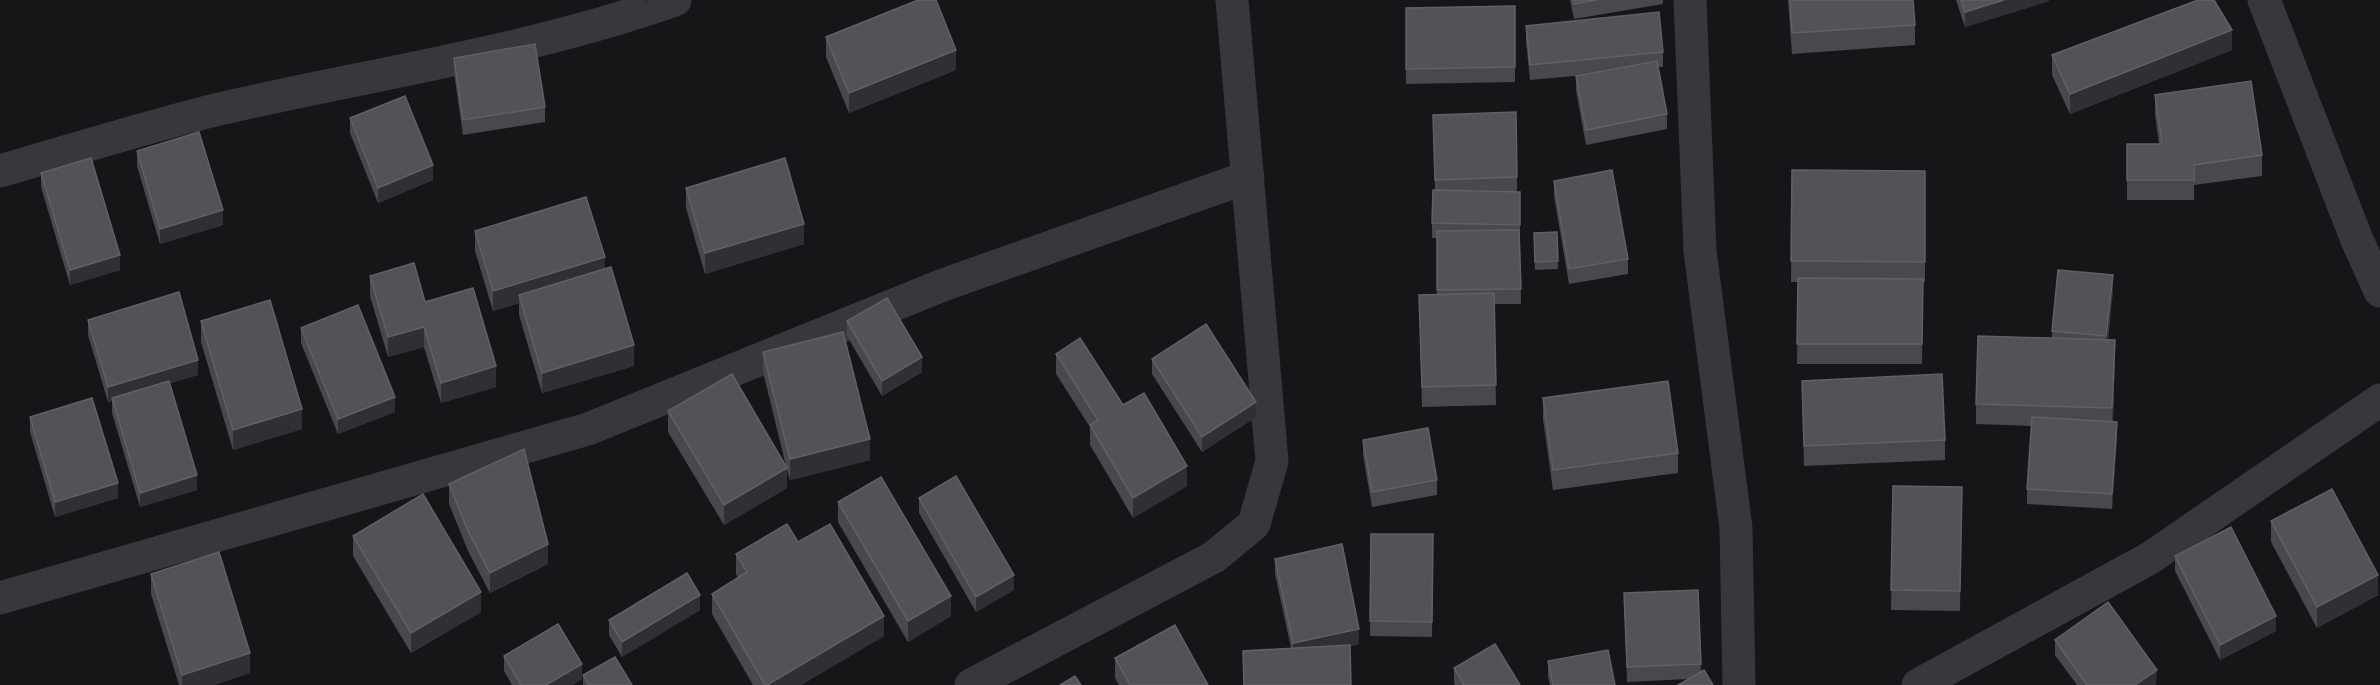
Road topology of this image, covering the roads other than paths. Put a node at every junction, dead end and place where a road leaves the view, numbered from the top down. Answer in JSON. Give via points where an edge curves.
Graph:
{"nodes":[{"id":1,"x":675,"y":0,"type":"edge"},
{"id":2,"x":1232,"y":0,"type":"edge"},
{"id":3,"x":1690,"y":0,"type":"edge"},
{"id":4,"x":2264,"y":0,"type":"edge"},
{"id":5,"x":0,"y":171,"type":"edge"},
{"id":6,"x":1248,"y":177,"type":"junction"},
{"id":7,"x":2380,"y":291,"type":"edge"},
{"id":8,"x":2380,"y":400,"type":"edge"},
{"id":9,"x":0,"y":598,"type":"edge"},
{"id":10,"x":971,"y":685,"type":"edge"},
{"id":11,"x":1739,"y":685,"type":"edge"},
{"id":12,"x":1918,"y":685,"type":"edge"}],
"edges":[{"from":1,"to":5,"type":"street","via":[[613,22],[218,110]]},
{"from":2,"to":6,"type":"street"},
{"from":3,"to":11,"type":"street","via":[[1700,251],[1736,528]]},
{"from":4,"to":7,"type":"street"},
{"from":6,"to":9,"type":"street","via":[[943,285],[588,429]]},
{"from":6,"to":10,"type":"street","via":[[1272,461],[1254,524],[1214,558]]},
{"from":8,"to":12,"type":"street","via":[[2150,558]]}]}
